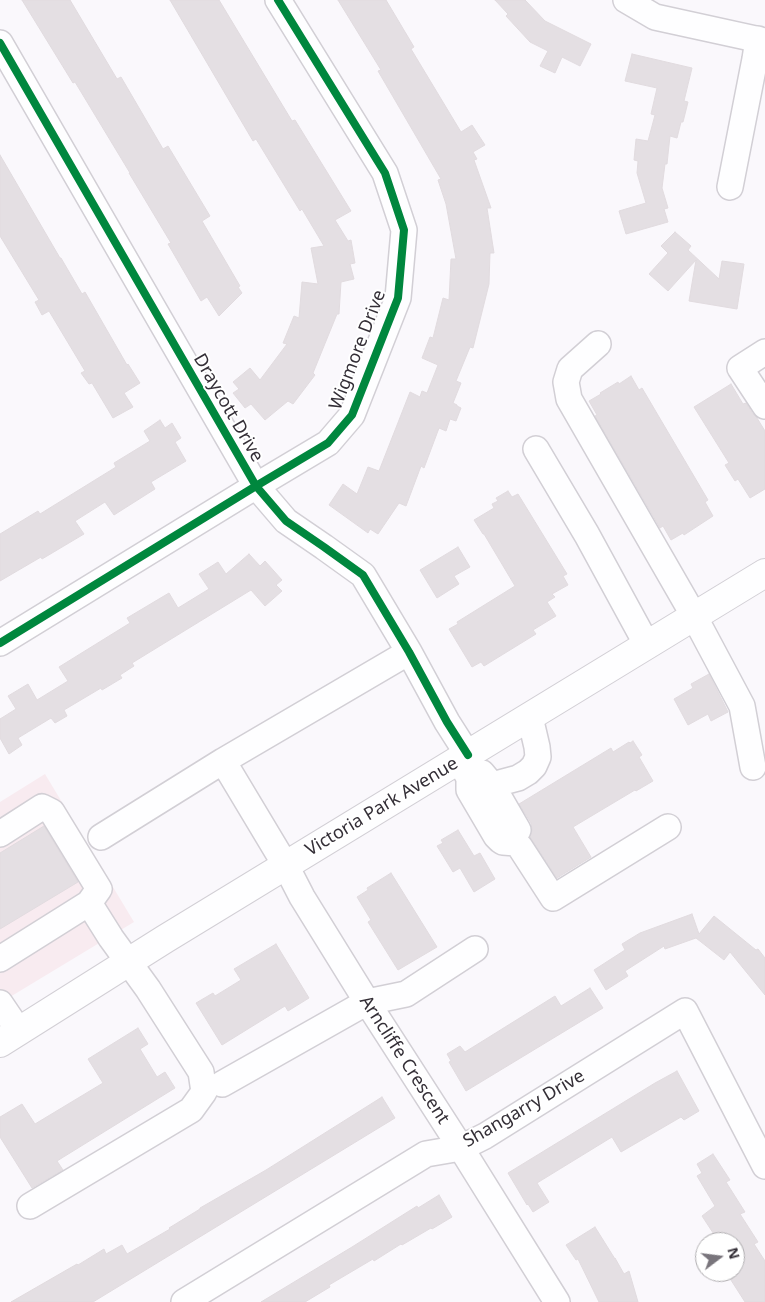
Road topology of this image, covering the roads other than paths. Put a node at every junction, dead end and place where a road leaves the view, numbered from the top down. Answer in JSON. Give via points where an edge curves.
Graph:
{"nodes":[{"id":1,"x":278,"y":0,"type":"edge"},
{"id":2,"x":626,"y":0,"type":"edge"},
{"id":3,"x":761,"y":40,"type":"edge"},
{"id":4,"x":0,"y":43,"type":"edge"},
{"id":5,"x":730,"y":187,"type":"dead end"},
{"id":6,"x":598,"y":344,"type":"dead end"},
{"id":7,"x":765,"y":352,"type":"edge"},
{"id":8,"x":765,"y":406,"type":"edge"},
{"id":9,"x":536,"y":449,"type":"dead end"},
{"id":10,"x":256,"y":486,"type":"junction"},
{"id":11,"x":765,"y":572,"type":"edge"},
{"id":12,"x":694,"y":616,"type":"junction"},
{"id":13,"x":0,"y":643,"type":"edge"},
{"id":14,"x":646,"y":646,"type":"junction"},
{"id":15,"x":409,"y":652,"type":"junction"},
{"id":16,"x":530,"y":717,"type":"junction"},
{"id":17,"x":223,"y":761,"type":"junction"},
{"id":18,"x":465,"y":764,"type":"junction"},
{"id":19,"x":753,"y":767,"type":"dead end"},
{"id":20,"x":492,"y":785,"type":"junction"},
{"id":21,"x":668,"y":827,"type":"dead end"},
{"id":22,"x":518,"y":830,"type":"dead end"},
{"id":23,"x":0,"y":834,"type":"edge"},
{"id":24,"x":101,"y":837,"type":"dead end"},
{"id":25,"x":286,"y":866,"type":"junction"},
{"id":26,"x":89,"y":903,"type":"junction"},
{"id":27,"x":475,"y":949,"type":"dead end"},
{"id":28,"x":0,"y":959,"type":"edge"},
{"id":29,"x":128,"y":962,"type":"junction"},
{"id":30,"x":367,"y":1002,"type":"junction"},
{"id":31,"x":0,"y":1003,"type":"edge"},
{"id":32,"x":10,"y":1037,"type":"edge"},
{"id":33,"x":222,"y":1084,"type":"dead end"},
{"id":34,"x":461,"y":1148,"type":"junction"},
{"id":35,"x":765,"y":1166,"type":"edge"},
{"id":36,"x":30,"y":1206,"type":"dead end"},
{"id":37,"x":184,"y":1302,"type":"edge"},
{"id":38,"x":557,"y":1302,"type":"edge"}],
"edges":[{"from":1,"to":10,"type":"street","name":"Wigmore Drive","via":[[385,173],[404,230],[398,298],[352,415],[328,443]]},
{"from":2,"to":3,"type":"street","via":[[655,17]]},
{"from":3,"to":5,"type":"street"},
{"from":4,"to":10,"type":"street","name":"Draycott Drive"},
{"from":6,"to":12,"type":"street","via":[[570,369],[566,382],[569,399]]},
{"from":7,"to":8,"type":"street","via":[[740,368]]},
{"from":9,"to":14,"type":"street","via":[[587,535]]},
{"from":10,"to":13,"type":"street","name":"Wigmore Drive"},
{"from":10,"to":15,"type":"street","name":"Draycott Drive","via":[[286,522],[363,575]]},
{"from":11,"to":12,"type":"main road","name":"Victoria Park Avenue"},
{"from":12,"to":14,"type":"main road","name":"Victoria Park Avenue"},
{"from":12,"to":19,"type":"street","via":[[742,706]]},
{"from":14,"to":16,"type":"main road","name":"Victoria Park Avenue"},
{"from":15,"to":17,"type":"street"},
{"from":15,"to":18,"type":"street","name":"Draycott Drive","via":[[447,722]]},
{"from":16,"to":18,"type":"main road","name":"Victoria Park Avenue"},
{"from":16,"to":20,"type":"street","via":[[538,757],[534,766],[518,778]]},
{"from":17,"to":24,"type":"street"},
{"from":17,"to":25,"type":"street","name":"Arncliffe Crescent"},
{"from":18,"to":20,"type":"street","via":[[481,772]]},
{"from":18,"to":21,"type":"street","name":"Draycott Drive","via":[[469,790],[496,836],[503,842],[516,843],[520,847],[553,898]]},
{"from":18,"to":25,"type":"main road","name":"Victoria Park Avenue"},
{"from":20,"to":22,"type":"street"},
{"from":23,"to":26,"type":"street","via":[[42,807],[52,812],[99,889]]},
{"from":25,"to":29,"type":"main road","name":"Victoria Park Avenue"},
{"from":25,"to":30,"type":"street","name":"Arncliffe Crescent"},
{"from":26,"to":28,"type":"street"},
{"from":26,"to":29,"type":"street"},
{"from":27,"to":30,"type":"street","via":[[406,994]]},
{"from":29,"to":32,"type":"main road","name":"Victoria Park Avenue"},
{"from":29,"to":36,"type":"street","via":[[201,1072],[204,1092],[191,1110]]},
{"from":30,"to":33,"type":"street"},
{"from":30,"to":34,"type":"street","name":"Arncliffe Crescent"},
{"from":31,"to":32,"type":"street"},
{"from":34,"to":35,"type":"street","name":"Shangarry Drive","via":[[486,1136],[685,1011]]},
{"from":34,"to":37,"type":"street","name":"Shangarry Drive","via":[[426,1154]]},
{"from":34,"to":38,"type":"street","name":"Arncliffe Crescent"}]}
